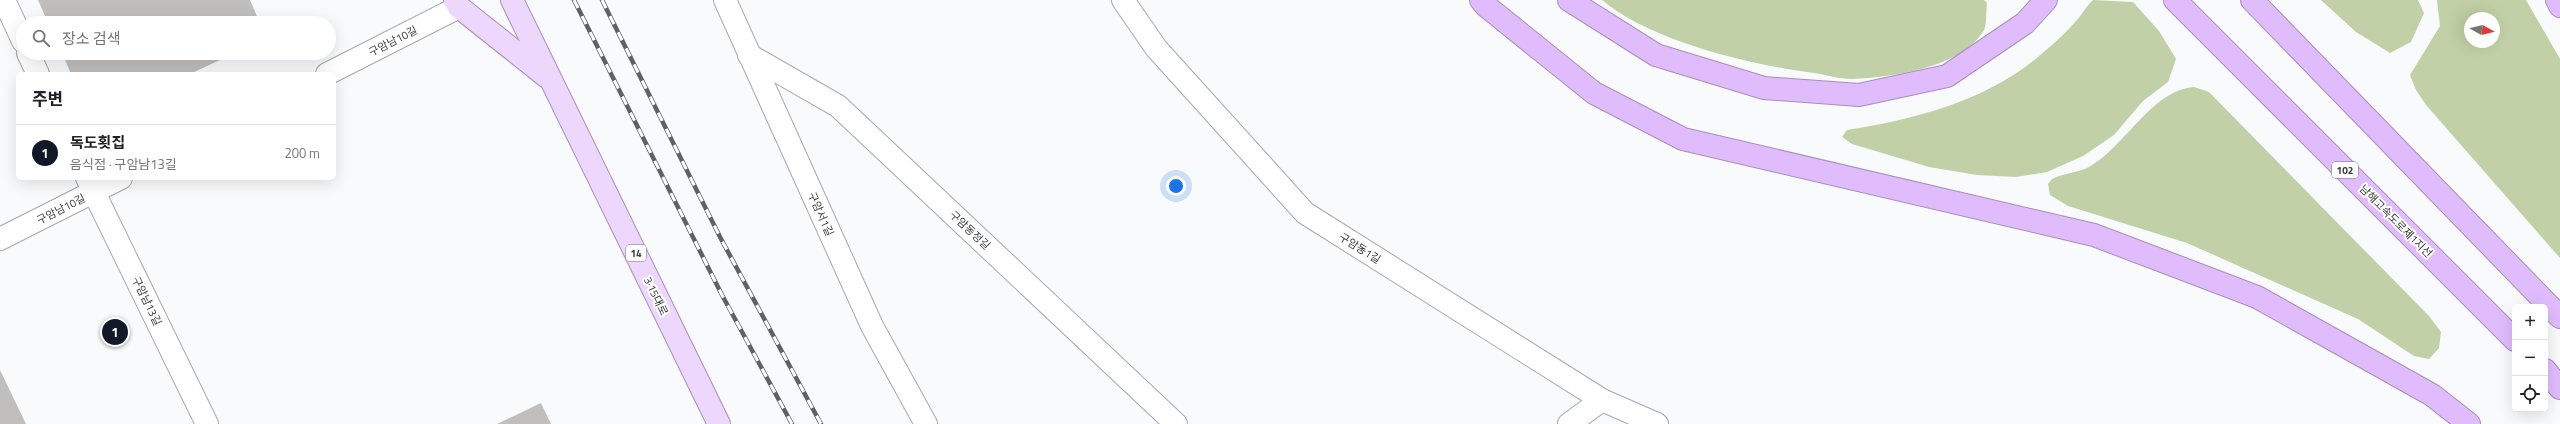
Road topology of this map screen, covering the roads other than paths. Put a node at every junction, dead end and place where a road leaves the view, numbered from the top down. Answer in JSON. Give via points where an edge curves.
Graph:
{"nodes":[{"id":1,"x":4,"y":0,"type":"edge"},
{"id":2,"x":512,"y":0,"type":"edge"},
{"id":3,"x":725,"y":0,"type":"edge"},
{"id":4,"x":1124,"y":0,"type":"edge"},
{"id":5,"x":1481,"y":0,"type":"edge"},
{"id":6,"x":1569,"y":0,"type":"edge"},
{"id":7,"x":2046,"y":0,"type":"edge"},
{"id":8,"x":2175,"y":0,"type":"edge"},
{"id":9,"x":2252,"y":0,"type":"edge"},
{"id":10,"x":2557,"y":0,"type":"edge"},
{"id":11,"x":457,"y":4,"type":"edge"},
{"id":12,"x":2560,"y":6,"type":"edge"},
{"id":13,"x":16,"y":27,"type":"edge"},
{"id":14,"x":749,"y":55,"type":"junction"},
{"id":15,"x":31,"y":60,"type":"edge"},
{"id":16,"x":37,"y":72,"type":"edge"},
{"id":17,"x":331,"y":72,"type":"edge"},
{"id":18,"x":552,"y":81,"type":"junction"},
{"id":19,"x":112,"y":180,"type":"edge"},
{"id":20,"x":90,"y":185,"type":"edge"},
{"id":21,"x":0,"y":239,"type":"edge"},
{"id":22,"x":2560,"y":317,"type":"edge"},
{"id":23,"x":2512,"y":337,"type":"edge"},
{"id":24,"x":2548,"y":374,"type":"edge"},
{"id":25,"x":2560,"y":388,"type":"edge"},
{"id":26,"x":1602,"y":400,"type":"junction"},
{"id":27,"x":207,"y":424,"type":"edge"},
{"id":28,"x":719,"y":424,"type":"edge"},
{"id":29,"x":926,"y":424,"type":"edge"},
{"id":30,"x":1176,"y":424,"type":"edge"},
{"id":31,"x":1569,"y":424,"type":"edge"},
{"id":32,"x":1657,"y":424,"type":"edge"},
{"id":33,"x":2469,"y":424,"type":"edge"}],
"edges":[{"from":1,"to":13,"type":"street"},
{"from":2,"to":18,"type":"main road","name":"3·15대로","number":"14"},
{"from":3,"to":14,"type":"street","name":"구암서1길"},
{"from":4,"to":26,"type":"street","name":"구암동1길","via":[[1156,48],[1305,213]]},
{"from":5,"to":33,"type":"highway","via":[[1594,93],[1684,139],[2094,235],[2258,297],[2432,395]]},
{"from":6,"to":7,"type":"highway","via":[[1656,55],[1764,88],[1859,95],[1947,76],[2025,23]]},
{"from":8,"to":23,"type":"highway","name":"남해고속도로제1지선","number":"102"},
{"from":9,"to":22,"type":"highway"},
{"from":10,"to":12,"type":"highway"},
{"from":11,"to":17,"type":"street","name":"구암남10길"},
{"from":11,"to":18,"type":"main road","name":"3·15대로","number":"14"},
{"from":14,"to":29,"type":"street","name":"구암서1길","via":[[872,326]]},
{"from":14,"to":30,"type":"street","name":"구암동정길","via":[[838,106]]},
{"from":15,"to":16,"type":"street"},
{"from":18,"to":28,"type":"main road","name":"3·15대로","number":"14"},
{"from":19,"to":20,"type":"street","name":"구암남10길"},
{"from":20,"to":21,"type":"street","name":"구암남10길"},
{"from":20,"to":27,"type":"street","name":"구암남13길"},
{"from":24,"to":25,"type":"highway"},
{"from":26,"to":31,"type":"street"},
{"from":26,"to":32,"type":"street","name":"구암동1길"}]}
